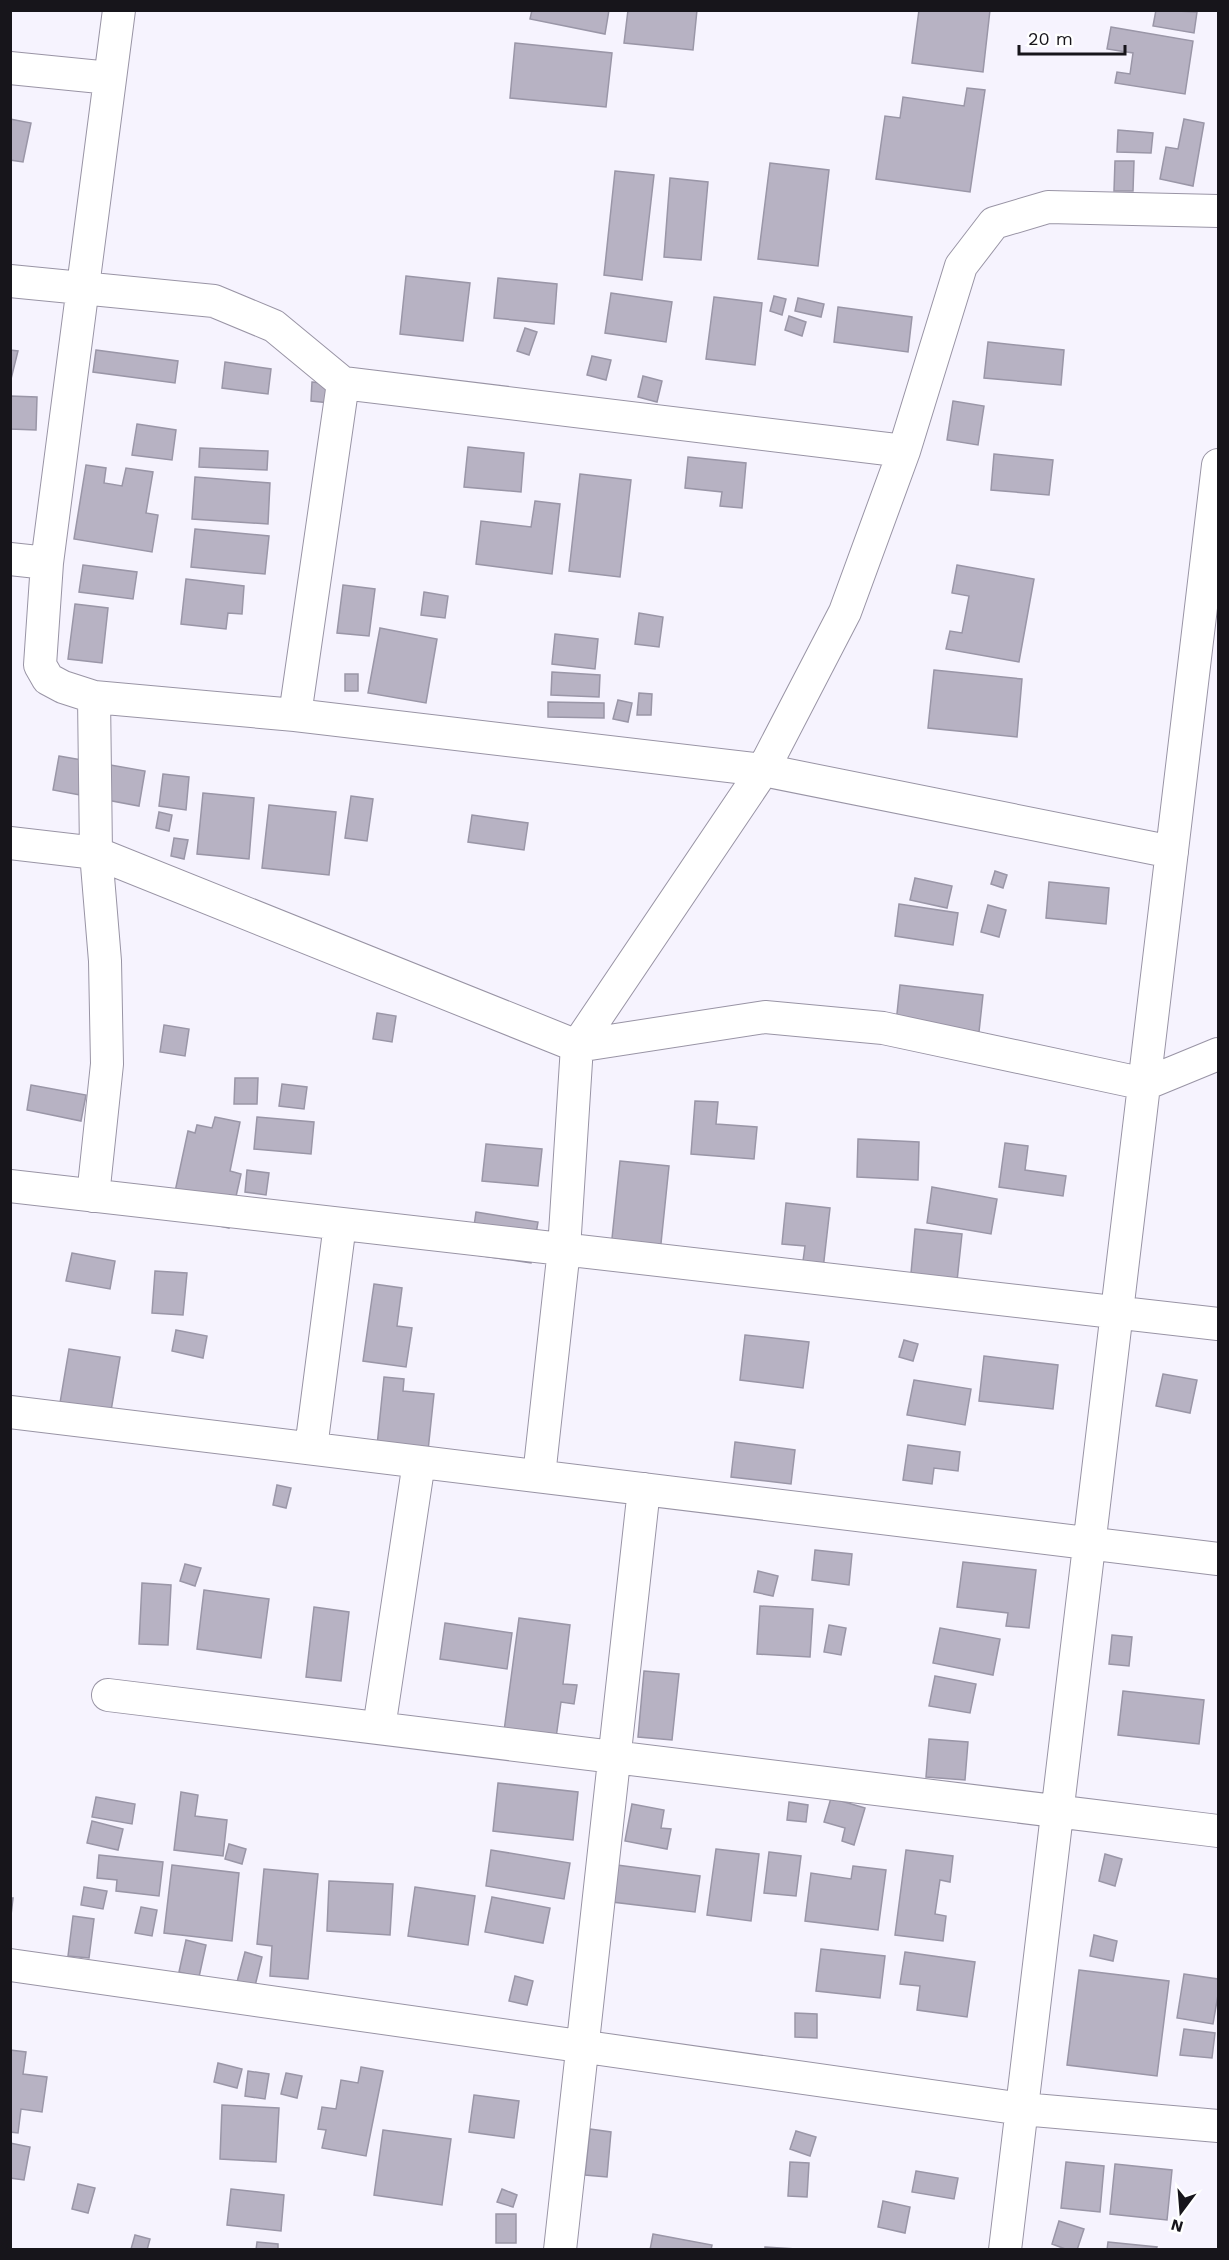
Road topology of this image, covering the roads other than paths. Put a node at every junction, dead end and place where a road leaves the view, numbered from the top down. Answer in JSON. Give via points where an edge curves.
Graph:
{"nodes":[{"id":1,"x":119,"y":10,"type":"edge"},
{"id":2,"x":10,"y":68,"type":"edge"},
{"id":3,"x":110,"y":78,"type":"junction"},
{"id":4,"x":1218,"y":211,"type":"edge"},
{"id":5,"x":10,"y":281,"type":"edge"},
{"id":6,"x":82,"y":289,"type":"junction"},
{"id":7,"x":343,"y":383,"type":"junction"},
{"id":8,"x":904,"y":451,"type":"junction"},
{"id":9,"x":1218,"y":465,"type":"edge"},
{"id":10,"x":1215,"y":521,"type":"edge"},
{"id":11,"x":10,"y":559,"type":"edge"},
{"id":12,"x":46,"y":563,"type":"junction"},
{"id":13,"x":94,"y":697,"type":"junction"},
{"id":14,"x":295,"y":715,"type":"junction"},
{"id":15,"x":763,"y":770,"type":"junction"},
{"id":16,"x":10,"y":843,"type":"edge"},
{"id":17,"x":1172,"y":852,"type":"junction"},
{"id":18,"x":96,"y":853,"type":"junction"},
{"id":19,"x":577,"y":1046,"type":"junction"},
{"id":20,"x":1218,"y":1054,"type":"edge"},
{"id":21,"x":1145,"y":1084,"type":"junction"},
{"id":22,"x":10,"y":1186,"type":"edge"},
{"id":23,"x":93,"y":1196,"type":"junction"},
{"id":24,"x":340,"y":1224,"type":"junction"},
{"id":25,"x":564,"y":1249,"type":"junction"},
{"id":26,"x":1117,"y":1312,"type":"junction"},
{"id":27,"x":1218,"y":1324,"type":"edge"},
{"id":28,"x":10,"y":1412,"type":"edge"},
{"id":29,"x":311,"y":1448,"type":"junction"},
{"id":30,"x":419,"y":1462,"type":"junction"},
{"id":31,"x":538,"y":1476,"type":"junction"},
{"id":32,"x":644,"y":1489,"type":"junction"},
{"id":33,"x":1090,"y":1543,"type":"junction"},
{"id":34,"x":1218,"y":1559,"type":"edge"},
{"id":35,"x":108,"y":1695,"type":"dead end"},
{"id":36,"x":379,"y":1728,"type":"junction"},
{"id":37,"x":614,"y":1757,"type":"junction"},
{"id":38,"x":1058,"y":1811,"type":"junction"},
{"id":39,"x":1218,"y":1831,"type":"edge"},
{"id":40,"x":10,"y":1965,"type":"edge"},
{"id":41,"x":583,"y":2047,"type":"junction"},
{"id":42,"x":1022,"y":2109,"type":"junction"},
{"id":43,"x":1218,"y":2126,"type":"edge"},
{"id":44,"x":560,"y":2250,"type":"edge"},
{"id":45,"x":1005,"y":2250,"type":"edge"}],
"edges":[{"from":1,"to":3,"type":"street"},
{"from":2,"to":3,"type":"street"},
{"from":3,"to":6,"type":"street"},
{"from":4,"to":8,"type":"street","via":[[1048,207],[994,223],[961,266]]},
{"from":5,"to":6,"type":"street"},
{"from":6,"to":7,"type":"street","via":[[214,301],[274,326]]},
{"from":6,"to":12,"type":"street"},
{"from":7,"to":8,"type":"street"},
{"from":7,"to":14,"type":"street"},
{"from":8,"to":15,"type":"street","via":[[845,612]]},
{"from":9,"to":10,"type":"street"},
{"from":10,"to":17,"type":"street"},
{"from":11,"to":12,"type":"street"},
{"from":12,"to":13,"type":"street","via":[[40,665],[48,679]]},
{"from":13,"to":14,"type":"street"},
{"from":13,"to":18,"type":"street"},
{"from":14,"to":15,"type":"street"},
{"from":15,"to":17,"type":"street"},
{"from":15,"to":19,"type":"street"},
{"from":16,"to":18,"type":"street"},
{"from":17,"to":21,"type":"street"},
{"from":18,"to":19,"type":"street"},
{"from":18,"to":23,"type":"street","via":[[105,961],[106,1064]]},
{"from":19,"to":21,"type":"street","via":[[765,1017],[883,1028]]},
{"from":19,"to":25,"type":"street"},
{"from":20,"to":21,"type":"street"},
{"from":21,"to":26,"type":"street"},
{"from":22,"to":23,"type":"street"},
{"from":23,"to":24,"type":"street"},
{"from":24,"to":25,"type":"street"},
{"from":24,"to":29,"type":"street"},
{"from":25,"to":26,"type":"street"},
{"from":25,"to":31,"type":"street"},
{"from":26,"to":27,"type":"street"},
{"from":26,"to":33,"type":"street"},
{"from":28,"to":29,"type":"street"},
{"from":29,"to":30,"type":"street"},
{"from":30,"to":31,"type":"street"},
{"from":30,"to":36,"type":"street"},
{"from":31,"to":32,"type":"street"},
{"from":32,"to":33,"type":"street"},
{"from":32,"to":37,"type":"street"},
{"from":33,"to":34,"type":"street"},
{"from":33,"to":38,"type":"street"},
{"from":35,"to":36,"type":"street"},
{"from":36,"to":37,"type":"street"},
{"from":37,"to":38,"type":"street"},
{"from":37,"to":41,"type":"street"},
{"from":38,"to":39,"type":"street"},
{"from":38,"to":42,"type":"street"},
{"from":40,"to":41,"type":"street"},
{"from":41,"to":42,"type":"street"},
{"from":41,"to":44,"type":"street"},
{"from":42,"to":43,"type":"street"},
{"from":42,"to":45,"type":"street"}]}
